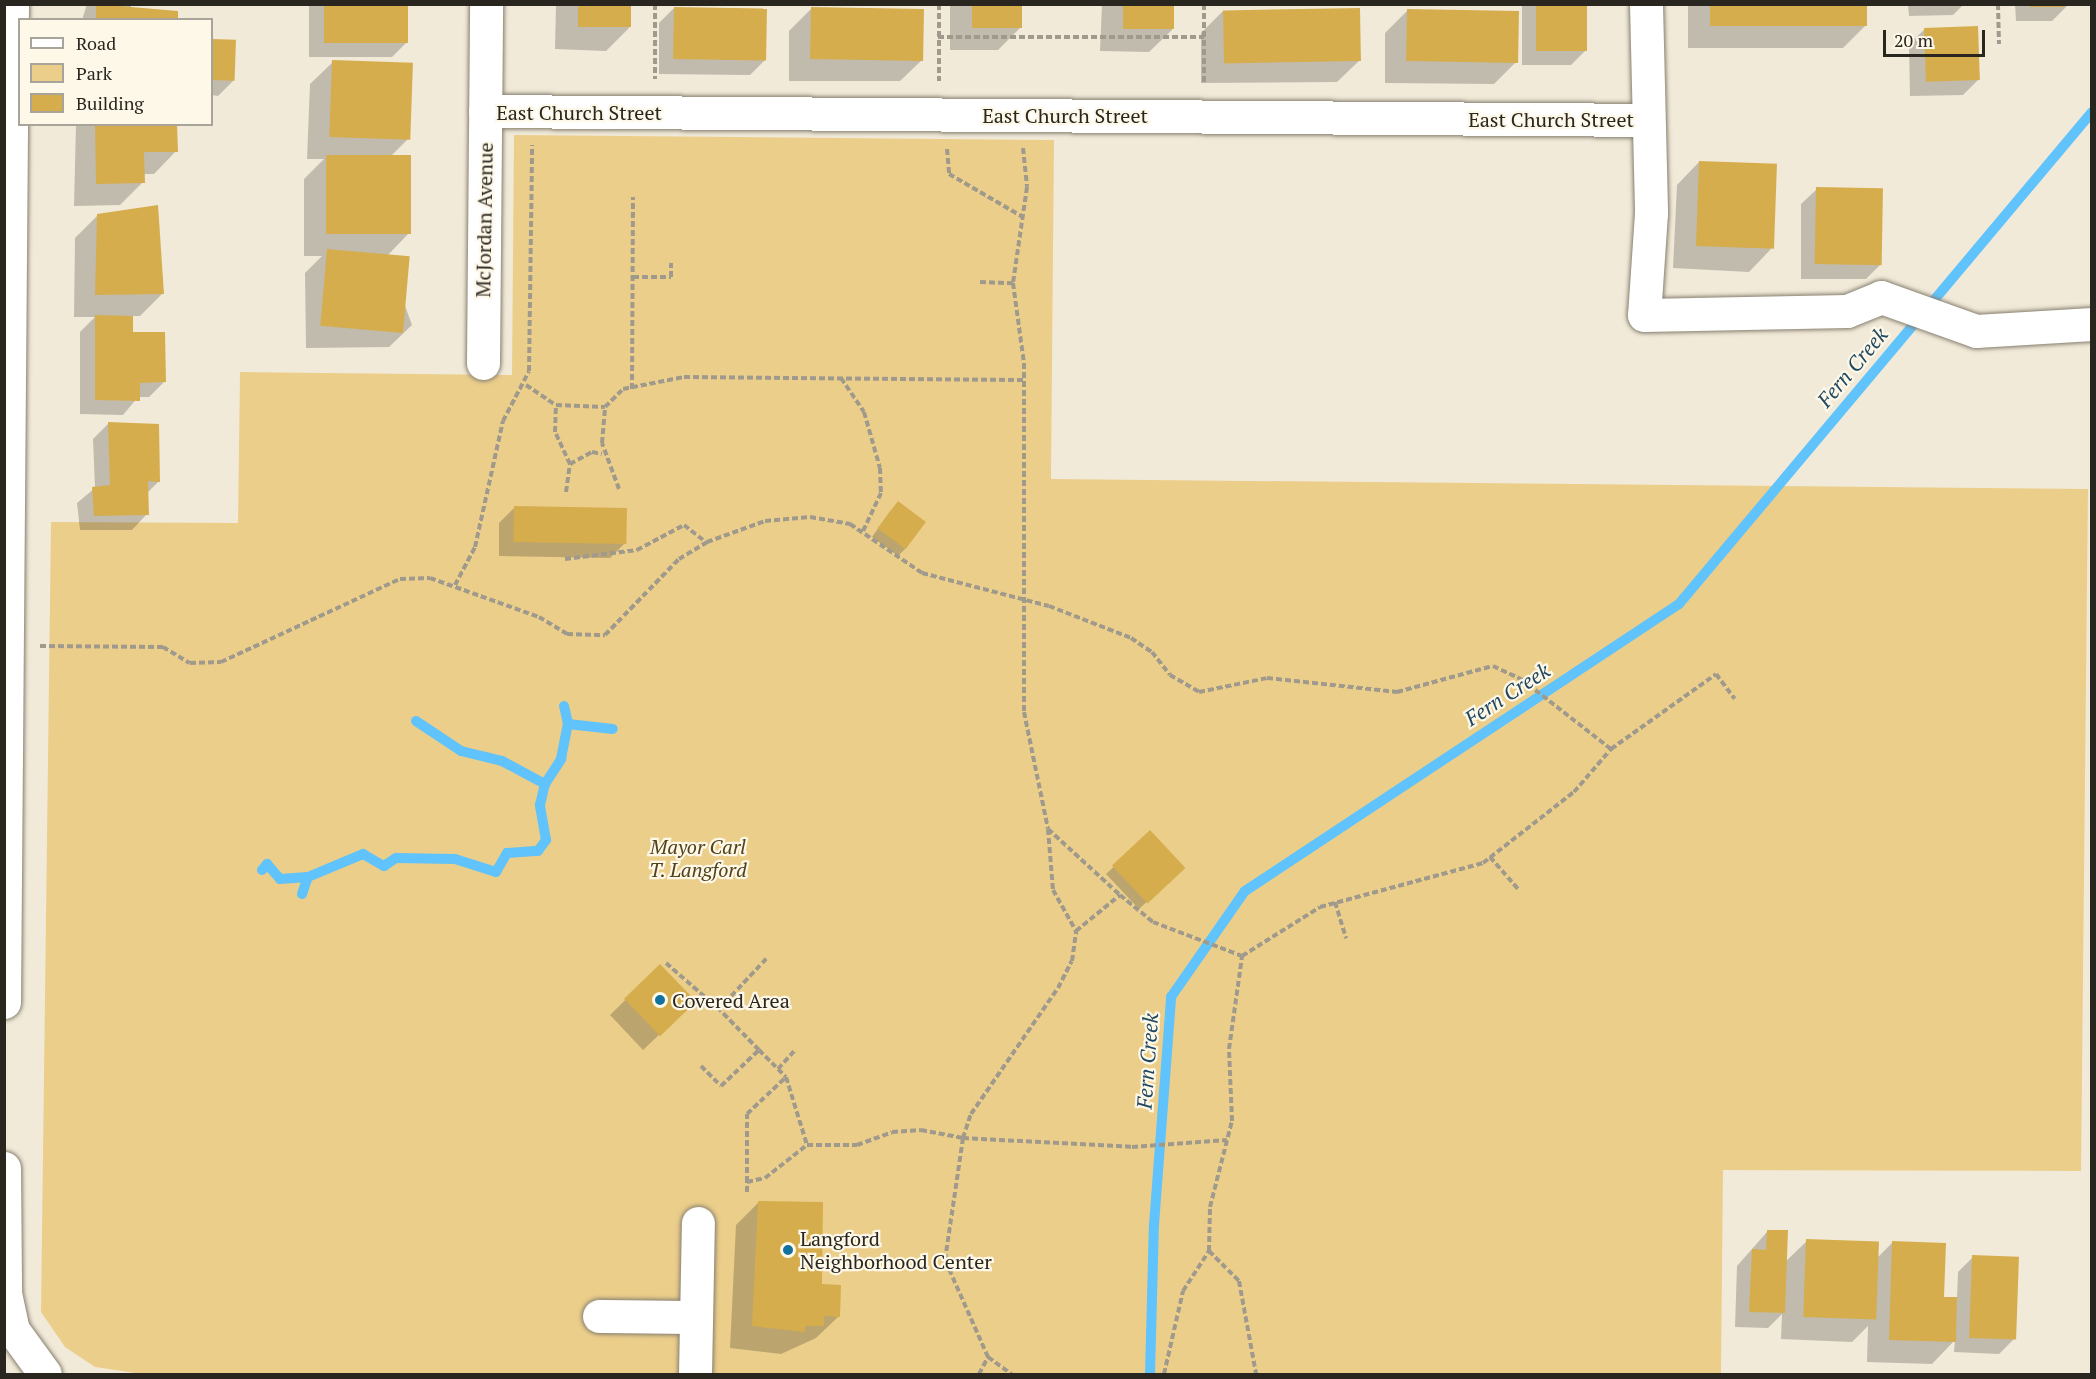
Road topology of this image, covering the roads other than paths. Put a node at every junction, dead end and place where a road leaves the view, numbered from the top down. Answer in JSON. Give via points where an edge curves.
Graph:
{"nodes":[{"id":1,"x":12,"y":4,"type":"edge"},
{"id":2,"x":486,"y":4,"type":"edge"},
{"id":3,"x":1646,"y":4,"type":"edge"},
{"id":4,"x":485,"y":111,"type":"junction"},
{"id":5,"x":1646,"y":120,"type":"junction"},
{"id":6,"x":7,"y":322,"type":"edge"},
{"id":7,"x":2091,"y":324,"type":"edge"},
{"id":8,"x":483,"y":363,"type":"dead end"},
{"id":9,"x":4,"y":1002,"type":"edge"},
{"id":10,"x":4,"y":1168,"type":"edge"},
{"id":11,"x":698,"y":1223,"type":"dead end"},
{"id":12,"x":599,"y":1316,"type":"dead end"},
{"id":13,"x":696,"y":1317,"type":"junction"},
{"id":14,"x":35,"y":1371,"type":"edge"},
{"id":15,"x":695,"y":1374,"type":"edge"}],
"edges":[{"from":1,"to":6,"type":"street"},
{"from":2,"to":4,"type":"street","name":"McJordan Avenue"},
{"from":3,"to":5,"type":"street"},
{"from":4,"to":5,"type":"street","name":"East Church Street"},
{"from":4,"to":8,"type":"street","name":"McJordan Avenue"},
{"from":5,"to":7,"type":"street","via":[[1651,213],[1644,315],[1847,311],[1881,297],[1976,331]]},
{"from":6,"to":9,"type":"street"},
{"from":10,"to":14,"type":"street","via":[[5,1293],[13,1330]]},
{"from":11,"to":13,"type":"street"},
{"from":12,"to":13,"type":"street"},
{"from":13,"to":15,"type":"street"}]}
